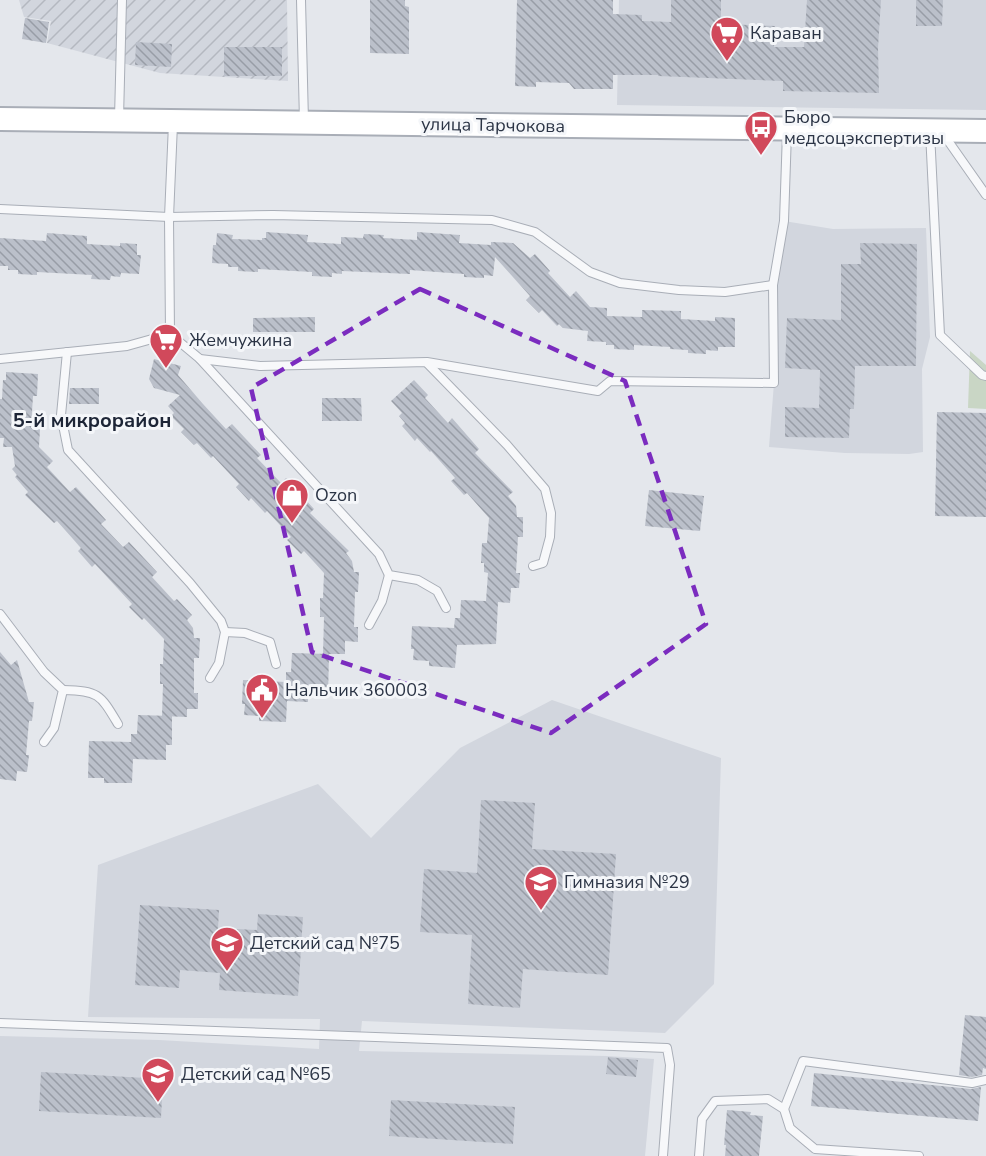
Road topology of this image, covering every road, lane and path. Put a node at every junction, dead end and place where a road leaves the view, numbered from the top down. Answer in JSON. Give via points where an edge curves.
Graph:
{"nodes":[{"id":1,"x":122,"y":0,"type":"edge"},
{"id":2,"x":301,"y":0,"type":"edge"},
{"id":3,"x":0,"y":119,"type":"edge"},
{"id":4,"x":119,"y":120,"type":"junction"},
{"id":5,"x":173,"y":120,"type":"junction"},
{"id":6,"x":304,"y":123,"type":"junction"},
{"id":7,"x":787,"y":130,"type":"junction"},
{"id":8,"x":936,"y":131,"type":"junction"},
{"id":9,"x":986,"y":131,"type":"edge"},
{"id":10,"x":986,"y":195,"type":"edge"},
{"id":11,"x":0,"y":209,"type":"edge"},
{"id":12,"x":169,"y":217,"type":"junction"},
{"id":13,"x":773,"y":285,"type":"junction"},
{"id":14,"x":170,"y":334,"type":"junction"},
{"id":15,"x":67,"y":352,"type":"junction"},
{"id":16,"x":0,"y":359,"type":"edge"},
{"id":17,"x":200,"y":359,"type":"junction"},
{"id":18,"x":427,"y":362,"type":"junction"},
{"id":19,"x":986,"y":376,"type":"edge"},
{"id":20,"x":532,"y":566,"type":"dead end"},
{"id":21,"x":389,"y":575,"type":"junction"},
{"id":22,"x":446,"y":608,"type":"dead end"},
{"id":23,"x":0,"y":614,"type":"edge"},
{"id":24,"x":369,"y":625,"type":"dead end"},
{"id":25,"x":225,"y":632,"type":"junction"},
{"id":26,"x":276,"y":664,"type":"dead end"},
{"id":27,"x":210,"y":678,"type":"dead end"},
{"id":28,"x":63,"y":690,"type":"junction"},
{"id":29,"x":118,"y":724,"type":"dead end"},
{"id":30,"x":44,"y":742,"type":"dead end"},
{"id":31,"x":0,"y":1023,"type":"edge"},
{"id":32,"x":986,"y":1080,"type":"edge"},
{"id":33,"x":784,"y":1109,"type":"junction"},
{"id":34,"x":663,"y":1156,"type":"edge"},
{"id":35,"x":699,"y":1156,"type":"edge"},
{"id":36,"x":919,"y":1156,"type":"edge"}],
"edges":[{"from":1,"to":4,"type":"lane"},
{"from":2,"to":6,"type":"lane"},
{"from":3,"to":4,"type":"main road","name":"улица Тарчокова"},
{"from":4,"to":5,"type":"main road","name":"улица Тарчокова"},
{"from":5,"to":6,"type":"main road","name":"улица Тарчокова"},
{"from":5,"to":12,"type":"lane"},
{"from":6,"to":7,"type":"main road","name":"улица Тарчокова"},
{"from":7,"to":8,"type":"main road","name":"улица Тарчокова"},
{"from":7,"to":13,"type":"lane","via":[[784,221]]},
{"from":8,"to":9,"type":"main road","name":"улица Тарчокова"},
{"from":8,"to":10,"type":"lane"},
{"from":8,"to":19,"type":"lane","via":[[940,335]]},
{"from":11,"to":12,"type":"lane"},
{"from":12,"to":13,"type":"lane","via":[[492,220],[535,232],[590,272],[620,283],[725,292]]},
{"from":12,"to":14,"type":"lane"},
{"from":13,"to":18,"type":"lane","via":[[774,383],[610,381],[598,391]]},
{"from":14,"to":15,"type":"lane","via":[[127,346]]},
{"from":14,"to":17,"type":"lane"},
{"from":15,"to":16,"type":"lane"},
{"from":15,"to":25,"type":"lane","via":[[61,415],[68,450],[190,583],[221,621]]},
{"from":17,"to":18,"type":"lane","via":[[260,366]]},
{"from":17,"to":21,"type":"lane","via":[[379,554]]},
{"from":18,"to":20,"type":"lane","via":[[545,489],[551,513],[550,537],[543,563]]},
{"from":21,"to":22,"type":"lane","via":[[418,580],[437,591]]},
{"from":21,"to":24,"type":"lane","via":[[382,602]]},
{"from":23,"to":28,"type":"lane","via":[[44,672]]},
{"from":25,"to":26,"type":"lane","via":[[244,633],[270,642]]},
{"from":25,"to":27,"type":"lane","via":[[219,663]]},
{"from":28,"to":29,"type":"lane","via":[[88,691],[103,698]]},
{"from":28,"to":30,"type":"lane","via":[[54,728]]},
{"from":31,"to":34,"type":"lane","via":[[667,1048],[670,1065]]},
{"from":32,"to":33,"type":"lane","via":[[972,1083],[803,1061]]},
{"from":33,"to":35,"type":"lane","via":[[768,1099],[715,1101],[702,1119]]},
{"from":33,"to":36,"type":"lane","via":[[790,1128],[815,1149]]}]}
